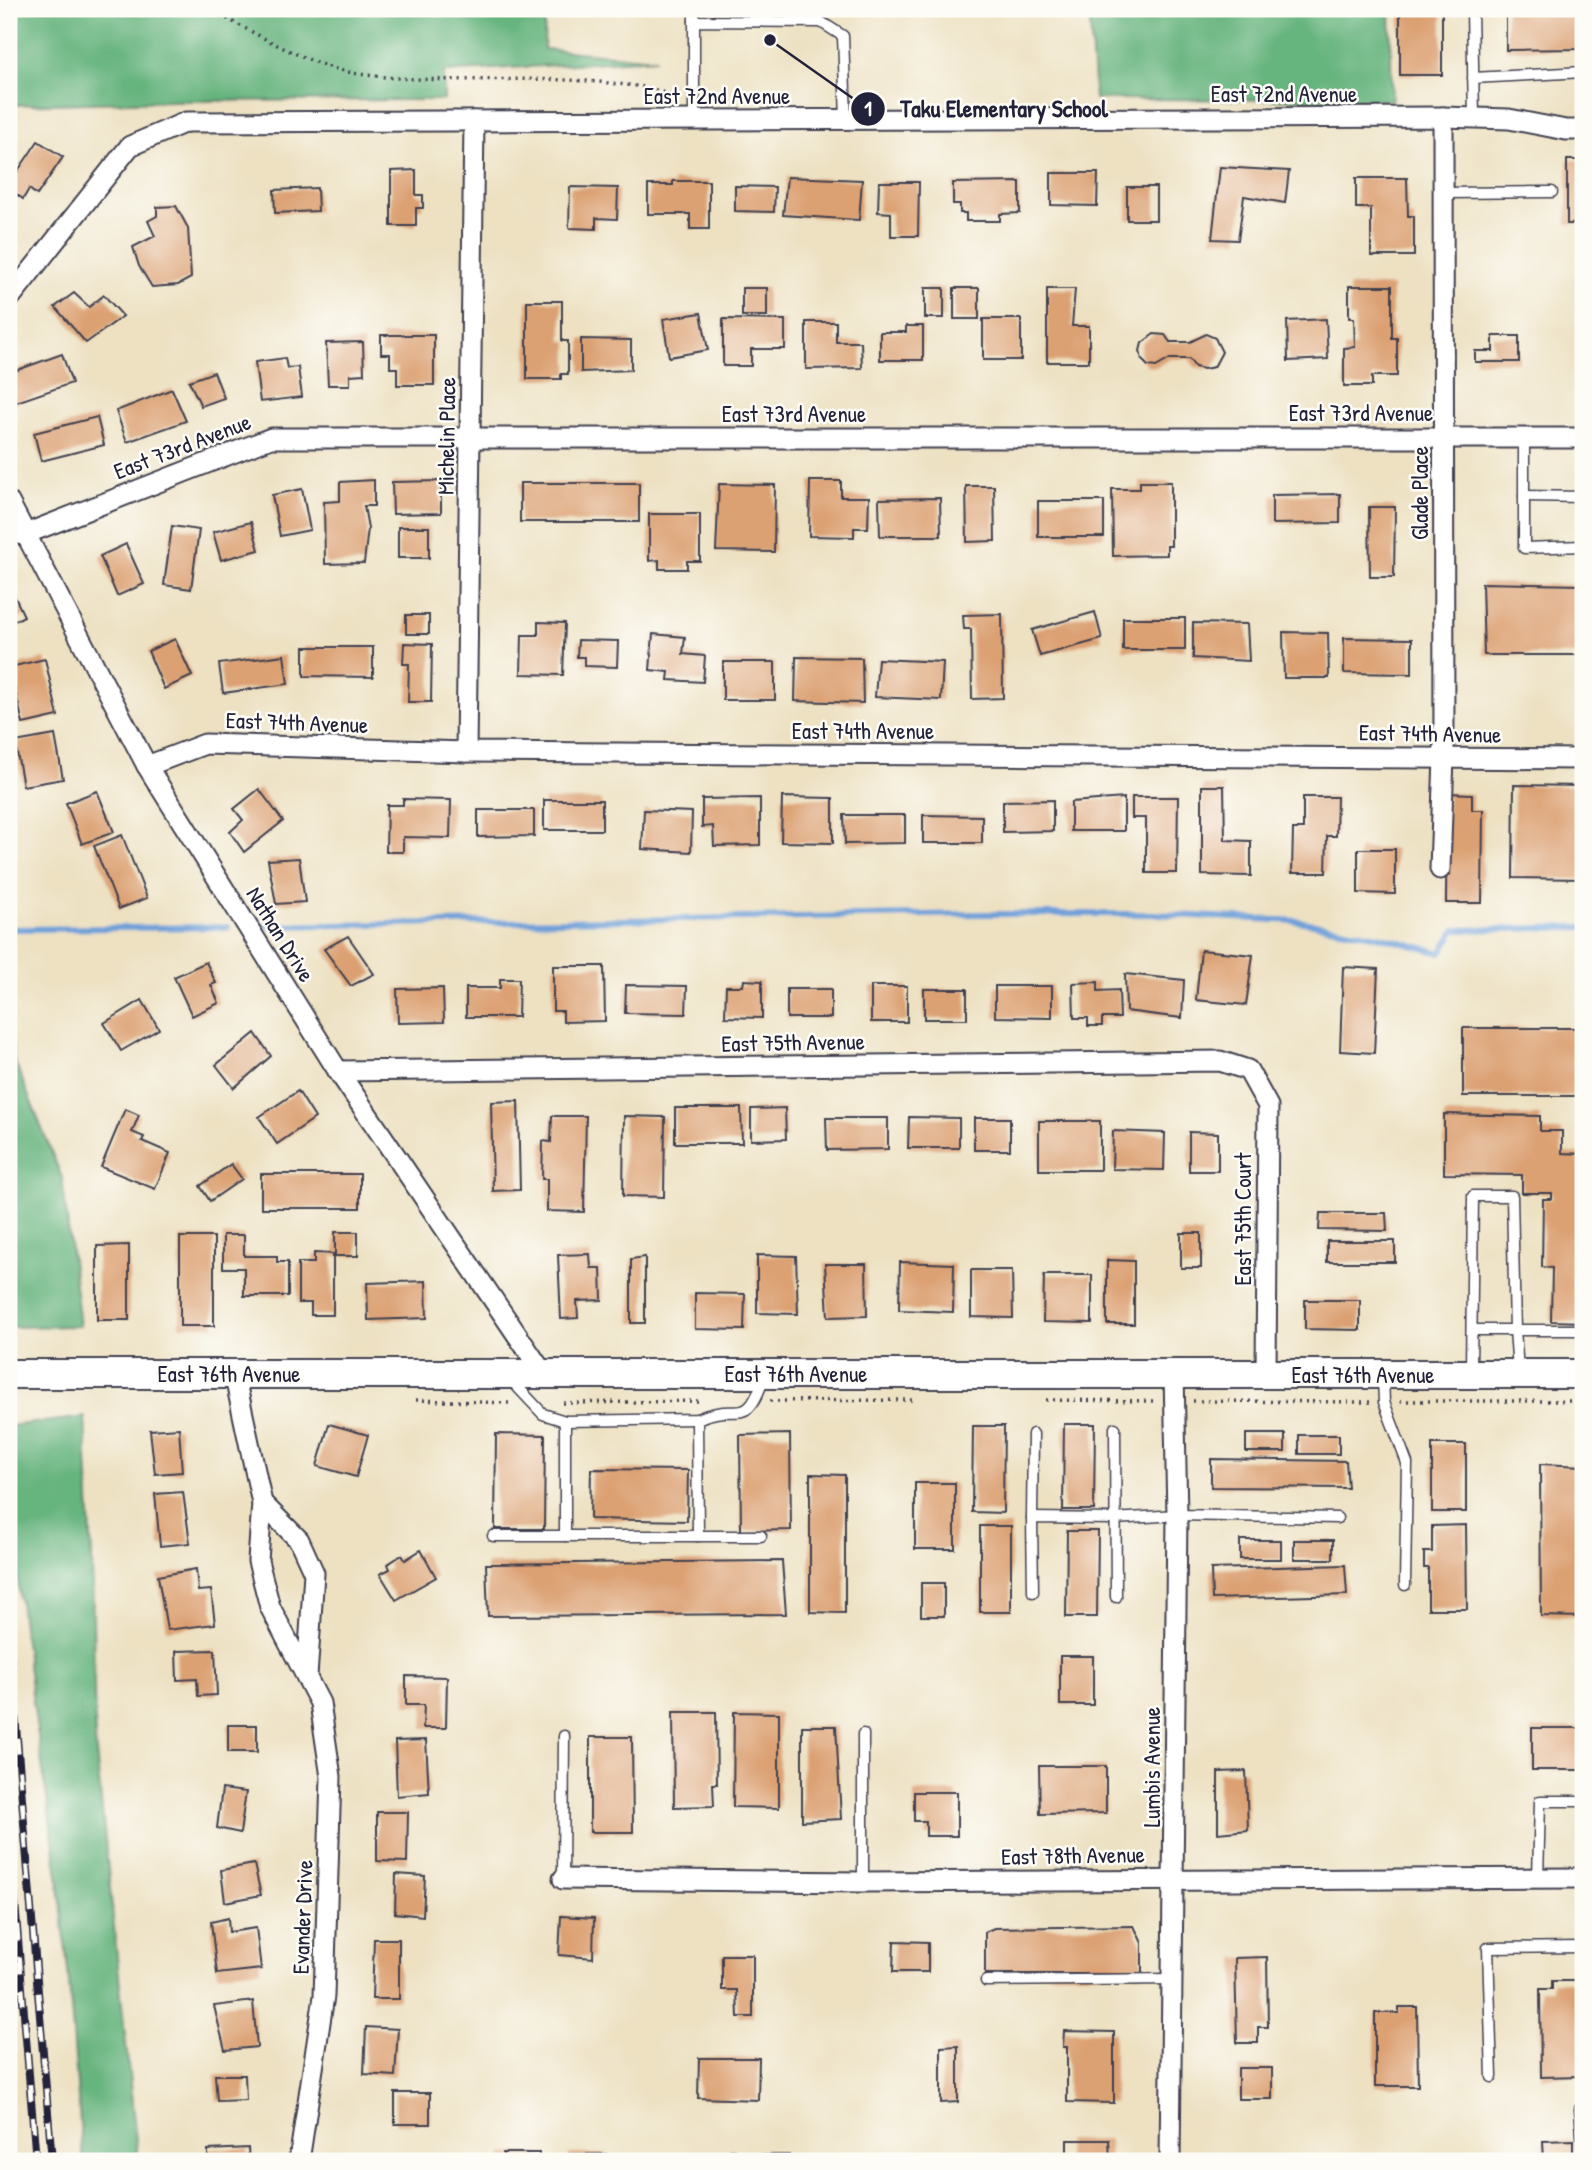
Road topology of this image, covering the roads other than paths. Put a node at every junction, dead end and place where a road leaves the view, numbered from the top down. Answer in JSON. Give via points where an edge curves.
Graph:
{"nodes":[{"id":1,"x":694,"y":9,"type":"edge"},
{"id":2,"x":1472,"y":9,"type":"edge"},
{"id":3,"x":694,"y":21,"type":"junction"},
{"id":4,"x":1583,"y":72,"type":"edge"},
{"id":5,"x":1473,"y":78,"type":"junction"},
{"id":6,"x":1443,"y":117,"type":"junction"},
{"id":7,"x":1474,"y":118,"type":"junction"},
{"id":8,"x":846,"y":119,"type":"junction"},
{"id":9,"x":694,"y":120,"type":"junction"},
{"id":10,"x":474,"y":121,"type":"junction"},
{"id":11,"x":1583,"y":130,"type":"edge"},
{"id":12,"x":1552,"y":192,"type":"dead end"},
{"id":13,"x":1443,"y":193,"type":"junction"},
{"id":14,"x":9,"y":299,"type":"edge"},
{"id":15,"x":1443,"y":436,"type":"junction"},
{"id":16,"x":1524,"y":437,"type":"junction"},
{"id":17,"x":471,"y":438,"type":"junction"},
{"id":18,"x":1583,"y":438,"type":"edge"},
{"id":19,"x":1524,"y":496,"type":"junction"},
{"id":20,"x":1583,"y":497,"type":"edge"},
{"id":21,"x":9,"y":502,"type":"edge"},
{"id":22,"x":23,"y":535,"type":"junction"},
{"id":23,"x":1583,"y":546,"type":"edge"},
{"id":24,"x":466,"y":752,"type":"junction"},
{"id":25,"x":1444,"y":757,"type":"junction"},
{"id":26,"x":1583,"y":759,"type":"edge"},
{"id":27,"x":147,"y":766,"type":"junction"},
{"id":28,"x":1440,"y":869,"type":"dead end"},
{"id":29,"x":1248,"y":1070,"type":"joint"},
{"id":30,"x":338,"y":1072,"type":"junction"},
{"id":31,"x":1472,"y":1330,"type":"junction"},
{"id":32,"x":1516,"y":1330,"type":"junction"},
{"id":33,"x":1583,"y":1330,"type":"edge"},
{"id":34,"x":234,"y":1373,"type":"junction"},
{"id":35,"x":505,"y":1373,"type":"junction"},
{"id":36,"x":543,"y":1373,"type":"junction"},
{"id":37,"x":765,"y":1373,"type":"junction"},
{"id":38,"x":9,"y":1374,"type":"edge"},
{"id":39,"x":1266,"y":1374,"type":"junction"},
{"id":40,"x":1382,"y":1374,"type":"junction"},
{"id":41,"x":1471,"y":1374,"type":"junction"},
{"id":42,"x":1518,"y":1374,"type":"junction"},
{"id":43,"x":1583,"y":1374,"type":"edge"},
{"id":44,"x":1174,"y":1388,"type":"junction"},
{"id":45,"x":697,"y":1419,"type":"junction"},
{"id":46,"x":565,"y":1422,"type":"junction"},
{"id":47,"x":1115,"y":1428,"type":"dead end"},
{"id":48,"x":1033,"y":1434,"type":"dead end"},
{"id":49,"x":262,"y":1503,"type":"junction"},
{"id":50,"x":1177,"y":1516,"type":"junction"},
{"id":51,"x":1032,"y":1518,"type":"junction"},
{"id":52,"x":1337,"y":1518,"type":"dead end"},
{"id":53,"x":1114,"y":1519,"type":"junction"},
{"id":54,"x":493,"y":1536,"type":"dead end"},
{"id":55,"x":565,"y":1536,"type":"junction"},
{"id":56,"x":698,"y":1536,"type":"junction"},
{"id":57,"x":761,"y":1536,"type":"dead end"},
{"id":58,"x":1405,"y":1585,"type":"dead end"},
{"id":59,"x":1033,"y":1592,"type":"dead end"},
{"id":60,"x":1116,"y":1597,"type":"dead end"},
{"id":61,"x":307,"y":1677,"type":"junction"},
{"id":62,"x":863,"y":1734,"type":"dead end"},
{"id":63,"x":564,"y":1736,"type":"dead end"},
{"id":64,"x":1583,"y":1801,"type":"edge"},
{"id":65,"x":1538,"y":1878,"type":"junction"},
{"id":66,"x":1583,"y":1878,"type":"edge"},
{"id":67,"x":563,"y":1879,"type":"joint"},
{"id":68,"x":1174,"y":1879,"type":"junction"},
{"id":69,"x":863,"y":1882,"type":"junction"},
{"id":70,"x":1583,"y":1947,"type":"edge"},
{"id":71,"x":1173,"y":1979,"type":"junction"},
{"id":72,"x":986,"y":1981,"type":"dead end"},
{"id":73,"x":1492,"y":2077,"type":"dead end"},
{"id":74,"x":1583,"y":2109,"type":"edge"},
{"id":75,"x":1583,"y":2148,"type":"edge"},
{"id":76,"x":299,"y":2161,"type":"edge"},
{"id":77,"x":1170,"y":2161,"type":"edge"}],
"edges":[{"from":1,"to":3,"type":"lane"},
{"from":2,"to":5,"type":"lane"},
{"from":3,"to":8,"type":"lane","via":[[821,22],[843,36]]},
{"from":3,"to":9,"type":"lane"},
{"from":4,"to":5,"type":"lane"},
{"from":5,"to":7,"type":"lane"},
{"from":6,"to":7,"type":"street","name":"East 72nd Avenue"},
{"from":6,"to":8,"type":"street","name":"East 72nd Avenue"},
{"from":6,"to":13,"type":"street","name":"Glade Place"},
{"from":7,"to":11,"type":"street","name":"East 72nd Avenue"},
{"from":8,"to":9,"type":"street","name":"East 72nd Avenue"},
{"from":9,"to":10,"type":"street","name":"East 72nd Avenue"},
{"from":10,"to":14,"type":"street","name":"East 72nd Avenue","via":[[186,122],[130,146]]},
{"from":10,"to":17,"type":"street","name":"Michelin Place"},
{"from":12,"to":13,"type":"lane"},
{"from":13,"to":15,"type":"street","name":"Glade Place"},
{"from":15,"to":16,"type":"street","name":"East 73rd Avenue"},
{"from":15,"to":17,"type":"street","name":"East 73rd Avenue"},
{"from":15,"to":25,"type":"street","name":"Glade Place"},
{"from":16,"to":18,"type":"street","name":"East 73rd Avenue"},
{"from":16,"to":19,"type":"lane"},
{"from":17,"to":22,"type":"street","name":"East 73rd Avenue","via":[[271,438]]},
{"from":17,"to":24,"type":"street","name":"Michelin Place"},
{"from":19,"to":20,"type":"lane"},
{"from":19,"to":23,"type":"lane","via":[[1524,548]]},
{"from":21,"to":22,"type":"street","name":"Nathan Drive"},
{"from":22,"to":27,"type":"street","name":"Nathan Drive"},
{"from":24,"to":25,"type":"street","name":"East 74th Avenue"},
{"from":24,"to":27,"type":"street","name":"East 74th Avenue","via":[[205,744]]},
{"from":25,"to":26,"type":"street","name":"East 74th Avenue"},
{"from":25,"to":28,"type":"street","name":"Glade Place"},
{"from":27,"to":30,"type":"street","name":"Nathan Drive"},
{"from":29,"to":30,"type":"street","name":"East 75th Avenue","via":[[1220,1061]]},
{"from":29,"to":39,"type":"street","name":"East 75th Court","via":[[1268,1106]]},
{"from":30,"to":36,"type":"street","name":"Nathan Drive"},
{"from":31,"to":32,"type":"lane"},
{"from":31,"to":32,"type":"lane","via":[[1472,1196],[1512,1196]]},
{"from":31,"to":41,"type":"lane"},
{"from":32,"to":33,"type":"lane"},
{"from":32,"to":42,"type":"lane"},
{"from":34,"to":35,"type":"street","name":"East 76th Avenue"},
{"from":34,"to":38,"type":"street","name":"East 76th Avenue"},
{"from":34,"to":49,"type":"street","name":"Evander Drive"},
{"from":35,"to":36,"type":"street","name":"East 76th Avenue"},
{"from":35,"to":46,"type":"lane","via":[[543,1414]]},
{"from":36,"to":37,"type":"street","name":"East 76th Avenue"},
{"from":37,"to":44,"type":"street","name":"East 76th Avenue"},
{"from":37,"to":45,"type":"lane","via":[[757,1401],[747,1410]]},
{"from":39,"to":40,"type":"street","name":"East 76th Avenue"},
{"from":39,"to":44,"type":"street","name":"East 76th Avenue"},
{"from":40,"to":41,"type":"street","name":"East 76th Avenue"},
{"from":40,"to":58,"type":"lane","via":[[1384,1402],[1407,1463]]},
{"from":41,"to":42,"type":"street","name":"East 76th Avenue"},
{"from":42,"to":43,"type":"street","name":"East 76th Avenue"},
{"from":44,"to":50,"type":"street","name":"Lumbis Avenue"},
{"from":45,"to":46,"type":"lane"},
{"from":45,"to":56,"type":"lane"},
{"from":46,"to":55,"type":"lane"},
{"from":47,"to":53,"type":"lane"},
{"from":48,"to":51,"type":"lane"},
{"from":49,"to":61,"type":"street","name":"Evander Drive","via":[[258,1561],[270,1607]]},
{"from":49,"to":61,"type":"street","name":"Evander Drive","via":[[299,1540],[314,1573]]},
{"from":50,"to":52,"type":"lane"},
{"from":50,"to":53,"type":"lane"},
{"from":50,"to":68,"type":"street","name":"Lumbis Avenue"},
{"from":51,"to":53,"type":"lane"},
{"from":51,"to":59,"type":"lane"},
{"from":53,"to":60,"type":"lane"},
{"from":54,"to":55,"type":"lane"},
{"from":55,"to":56,"type":"lane"},
{"from":56,"to":57,"type":"lane"},
{"from":61,"to":76,"type":"street","name":"Evander Drive","via":[[320,1703],[331,1777],[324,1996]]},
{"from":62,"to":69,"type":"lane"},
{"from":63,"to":67,"type":"lane"},
{"from":64,"to":65,"type":"lane","via":[[1540,1801]]},
{"from":65,"to":66,"type":"street","name":"East 78th Avenue"},
{"from":65,"to":68,"type":"street","name":"East 78th Avenue"},
{"from":67,"to":69,"type":"street","name":"East 78th Avenue"},
{"from":68,"to":69,"type":"street","name":"East 78th Avenue"},
{"from":68,"to":71,"type":"street","name":"Lumbis Avenue"},
{"from":70,"to":73,"type":"lane","via":[[1488,1948]]},
{"from":71,"to":72,"type":"lane"},
{"from":71,"to":77,"type":"street","name":"Lumbis Avenue"},
{"from":74,"to":75,"type":"lane"}]}
